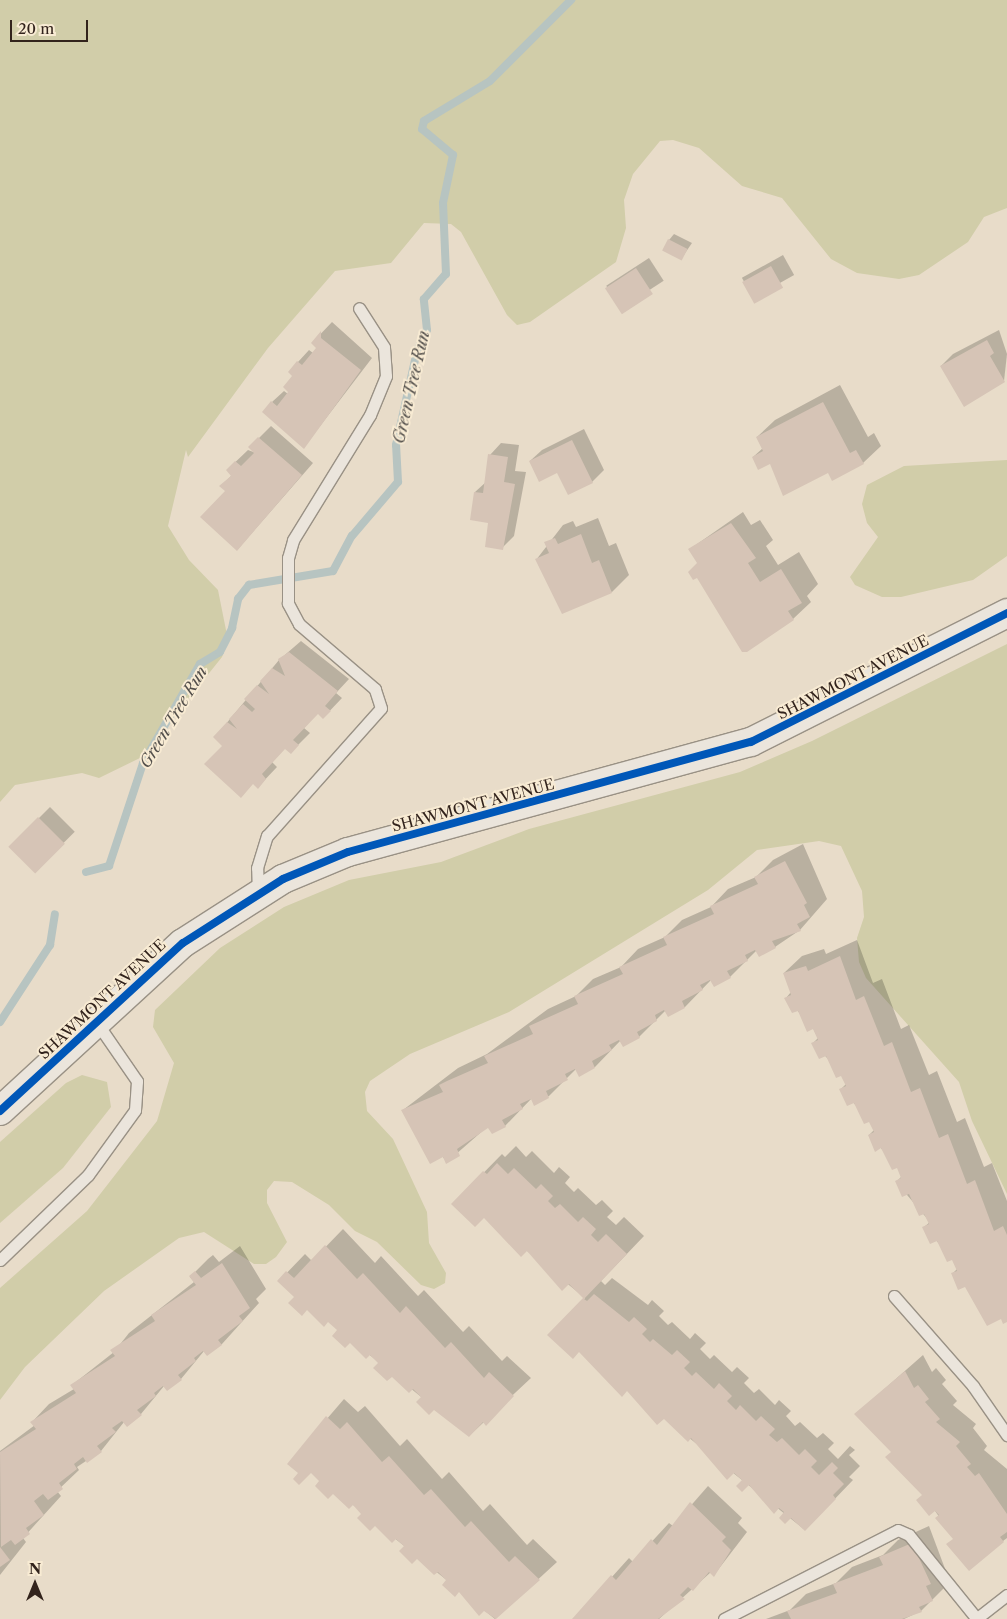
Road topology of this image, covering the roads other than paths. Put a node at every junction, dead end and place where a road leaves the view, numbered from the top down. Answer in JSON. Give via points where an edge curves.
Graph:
{"nodes":[{"id":1,"x":359,"y":308,"type":"dead end"},
{"id":2,"x":1007,"y":613,"type":"edge"},
{"id":3,"x":258,"y":892,"type":"junction"},
{"id":4,"x":98,"y":1023,"type":"junction"},
{"id":5,"x":0,"y":1112,"type":"edge"},
{"id":6,"x":0,"y":1260,"type":"edge"},
{"id":7,"x":894,"y":1296,"type":"dead end"},
{"id":8,"x":1007,"y":1435,"type":"edge"},
{"id":9,"x":1007,"y":1595,"type":"edge"},
{"id":10,"x":724,"y":1619,"type":"edge"},
{"id":11,"x":977,"y":1619,"type":"edge"}],
"edges":[{"from":1,"to":3,"type":"lane","via":[[384,347],[382,391],[302,524],[288,558],[288,603],[299,624],[375,689],[381,708],[267,836],[256,868]]},
{"from":2,"to":3,"type":"main road","name":"SHAWMONT AVENUE","via":[[751,742],[348,852]]},
{"from":3,"to":4,"type":"main road","name":"SHAWMONT AVENUE","via":[[183,943]]},
{"from":4,"to":5,"type":"main road","name":"SHAWMONT AVENUE"},
{"from":4,"to":6,"type":"lane","via":[[137,1081],[135,1110],[88,1175]]},
{"from":7,"to":8,"type":"lane","via":[[973,1386]]},
{"from":9,"to":11,"type":"lane"},
{"from":10,"to":11,"type":"lane","via":[[898,1530],[909,1535]]}]}
